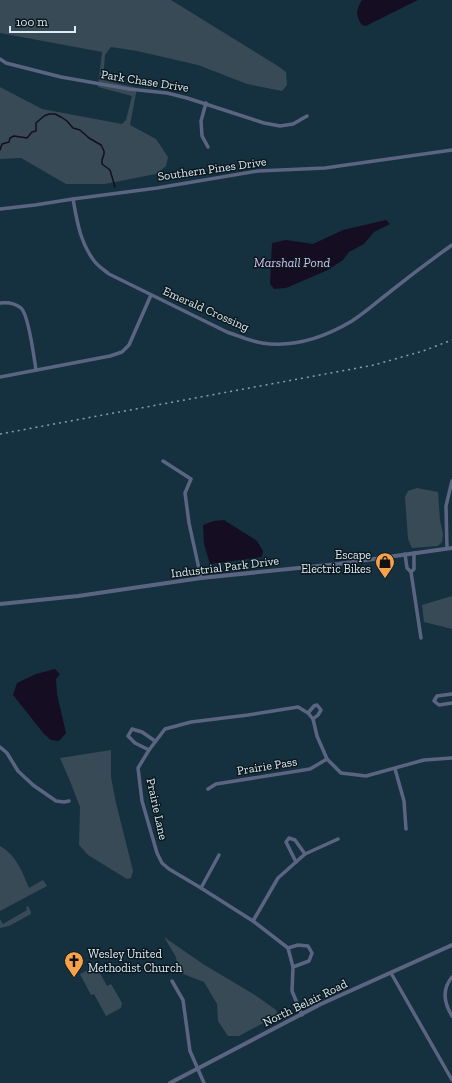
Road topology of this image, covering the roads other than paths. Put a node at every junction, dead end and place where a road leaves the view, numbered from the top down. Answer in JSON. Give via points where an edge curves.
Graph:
{"nodes":[{"id":1,"x":0,"y":59,"type":"edge"},
{"id":2,"x":206,"y":103,"type":"junction"},
{"id":3,"x":308,"y":116,"type":"dead end"},
{"id":4,"x":208,"y":147,"type":"dead end"},
{"id":5,"x":452,"y":150,"type":"edge"},
{"id":6,"x":72,"y":199,"type":"junction"},
{"id":7,"x":0,"y":209,"type":"edge"},
{"id":8,"x":452,"y":245,"type":"edge"},
{"id":9,"x":151,"y":295,"type":"junction"},
{"id":10,"x":0,"y":303,"type":"edge"},
{"id":11,"x":36,"y":370,"type":"junction"},
{"id":12,"x":0,"y":377,"type":"edge"},
{"id":13,"x":163,"y":461,"type":"dead end"},
{"id":14,"x":452,"y":482,"type":"edge"},
{"id":15,"x":450,"y":548,"type":"edge"},
{"id":16,"x":414,"y":553,"type":"junction"},
{"id":17,"x":405,"y":554,"type":"junction"},
{"id":18,"x":411,"y":572,"type":"junction"},
{"id":19,"x":201,"y":578,"type":"junction"},
{"id":20,"x":0,"y":604,"type":"edge"},
{"id":21,"x":421,"y":638,"type":"dead end"},
{"id":22,"x":452,"y":694,"type":"edge"},
{"id":23,"x":452,"y":703,"type":"edge"},
{"id":24,"x":308,"y":713,"type":"junction"},
{"id":25,"x":312,"y":719,"type":"junction"},
{"id":26,"x":155,"y":741,"type":"junction"},
{"id":27,"x":0,"y":747,"type":"edge"},
{"id":28,"x":149,"y":750,"type":"junction"},
{"id":29,"x":452,"y":758,"type":"edge"},
{"id":30,"x":327,"y":759,"type":"junction"},
{"id":31,"x":395,"y":769,"type":"junction"},
{"id":32,"x":208,"y":789,"type":"dead end"},
{"id":33,"x":69,"y":801,"type":"dead end"},
{"id":34,"x":406,"y":829,"type":"dead end"},
{"id":35,"x":338,"y":839,"type":"dead end"},
{"id":36,"x":305,"y":854,"type":"junction"},
{"id":37,"x":219,"y":855,"type":"dead end"},
{"id":38,"x":296,"y":862,"type":"junction"},
{"id":39,"x":201,"y":888,"type":"junction"},
{"id":40,"x":253,"y":921,"type":"junction"},
{"id":41,"x":452,"y":945,"type":"edge"},
{"id":42,"x":288,"y":948,"type":"junction"},
{"id":43,"x":293,"y":967,"type":"junction"},
{"id":44,"x":391,"y":973,"type":"junction"},
{"id":45,"x":452,"y":976,"type":"edge"},
{"id":46,"x":172,"y":981,"type":"dead end"},
{"id":47,"x":302,"y":1015,"type":"junction"},
{"id":48,"x":452,"y":1015,"type":"edge"},
{"id":49,"x":197,"y":1068,"type":"junction"},
{"id":50,"x":452,"y":1080,"type":"edge"},
{"id":51,"x":170,"y":1083,"type":"edge"},
{"id":52,"x":204,"y":1083,"type":"edge"}],
"edges":[{"from":1,"to":2,"type":"street","name":"Park Chase Drive","via":[[6,63],[61,77],[167,93]]},
{"from":2,"to":3,"type":"street","name":"Park Chase Drive","via":[[280,126],[293,124]]},
{"from":2,"to":4,"type":"street","via":[[201,121],[202,136]]},
{"from":5,"to":6,"type":"street","name":"Southern Pines Drive","via":[[325,168],[258,171]]},
{"from":6,"to":7,"type":"street","name":"Southern Pines Drive"},
{"from":6,"to":9,"type":"street","name":"Emerald Crossing","via":[[79,232],[95,262],[109,274]]},
{"from":8,"to":9,"type":"street","name":"Emerald Crossing","via":[[353,320],[330,333],[306,341],[281,344],[243,338]]},
{"from":9,"to":11,"type":"street","via":[[129,345],[122,352]]},
{"from":10,"to":11,"type":"street","via":[[14,304],[22,309]]},
{"from":11,"to":12,"type":"street"},
{"from":13,"to":19,"type":"street","via":[[191,479],[185,493]]},
{"from":14,"to":15,"type":"street","via":[[446,506]]},
{"from":15,"to":16,"type":"street","name":"Industrial Park Drive"},
{"from":16,"to":17,"type":"street","name":"Industrial Park Drive"},
{"from":16,"to":18,"type":"street","via":[[414,569]]},
{"from":17,"to":18,"type":"street","via":[[407,568]]},
{"from":17,"to":19,"type":"street","name":"Industrial Park Drive","via":[[338,564]]},
{"from":18,"to":21,"type":"street"},
{"from":19,"to":20,"type":"street","name":"Industrial Park Drive","via":[[78,596]]},
{"from":22,"to":23,"type":"street","via":[[437,696],[434,701],[439,704]]},
{"from":24,"to":25,"type":"street"},
{"from":24,"to":25,"type":"street","via":[[317,705],[321,710]]},
{"from":24,"to":26,"type":"street","name":"Prairie Lane","via":[[298,707],[191,722],[165,729]]},
{"from":25,"to":30,"type":"street"},
{"from":26,"to":28,"type":"street","name":"Prairie Lane"},
{"from":26,"to":28,"type":"street","via":[[132,729],[128,736]]},
{"from":27,"to":33,"type":"street","via":[[7,752],[18,771],[33,786],[56,801]]},
{"from":28,"to":39,"type":"street","name":"Prairie Lane","via":[[138,768],[142,801],[157,853],[169,869]]},
{"from":29,"to":31,"type":"street","via":[[424,760]]},
{"from":30,"to":31,"type":"street","via":[[341,773],[366,776]]},
{"from":30,"to":32,"type":"street","name":"Prairie Pass","via":[[310,769],[216,784]]},
{"from":31,"to":34,"type":"street","via":[[404,801]]},
{"from":35,"to":36,"type":"street"},
{"from":36,"to":38,"type":"street"},
{"from":36,"to":38,"type":"street","via":[[295,840],[289,838],[286,842]]},
{"from":37,"to":39,"type":"street"},
{"from":38,"to":40,"type":"street","via":[[278,878]]},
{"from":39,"to":40,"type":"street","name":"Prairie Lane"},
{"from":40,"to":42,"type":"street","name":"Prairie Lane"},
{"from":41,"to":44,"type":"street","name":"North Belair Road"},
{"from":42,"to":43,"type":"street"},
{"from":42,"to":43,"type":"street","via":[[298,944],[308,946],[312,953],[309,961]]},
{"from":43,"to":47,"type":"street","via":[[292,991]]},
{"from":44,"to":47,"type":"street","name":"North Belair Road"},
{"from":44,"to":50,"type":"street"},
{"from":45,"to":48,"type":"street","via":[[446,987],[445,999]]},
{"from":46,"to":49,"type":"street","via":[[183,1000],[190,1051]]},
{"from":47,"to":49,"type":"street","name":"North Belair Road"},
{"from":49,"to":51,"type":"street","name":"North Belair Road"},
{"from":49,"to":52,"type":"street"}]}
